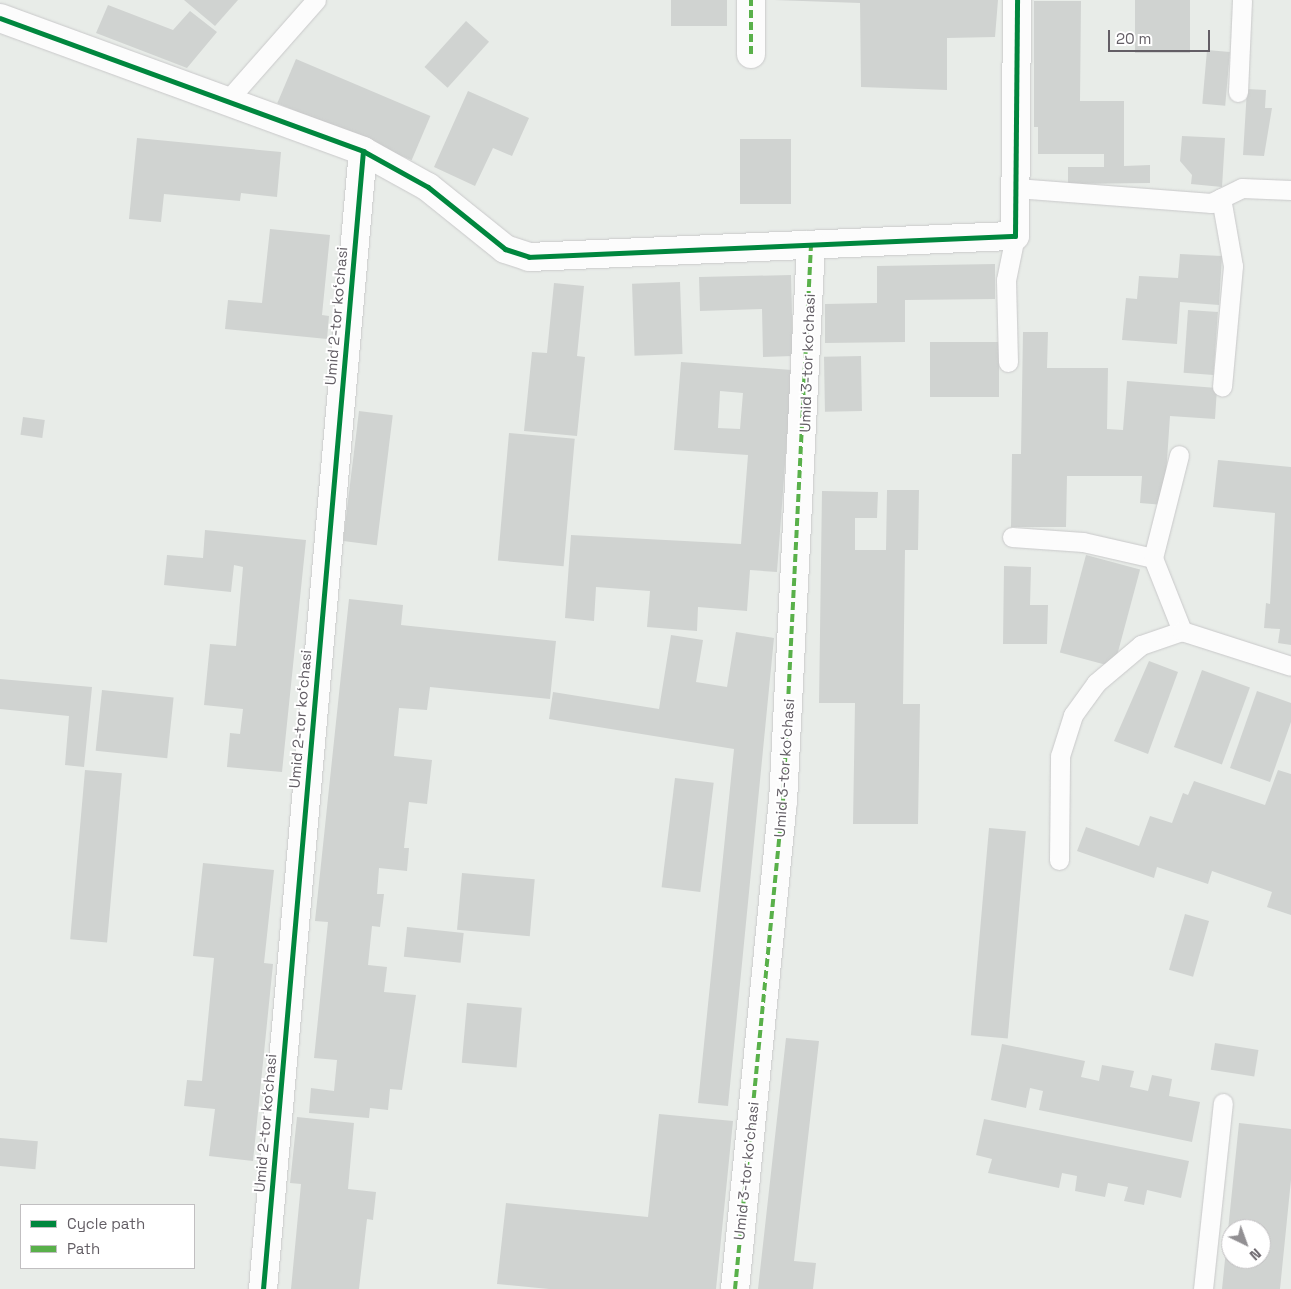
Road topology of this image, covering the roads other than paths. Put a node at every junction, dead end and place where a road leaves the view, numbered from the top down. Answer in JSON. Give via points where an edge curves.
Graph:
{"nodes":[{"id":1,"x":316,"y":0,"type":"edge"},
{"id":2,"x":751,"y":0,"type":"edge"},
{"id":3,"x":1017,"y":0,"type":"edge"},
{"id":4,"x":1242,"y":0,"type":"edge"},
{"id":5,"x":0,"y":18,"type":"edge"},
{"id":6,"x":751,"y":54,"type":"dead end"},
{"id":7,"x":1238,"y":92,"type":"dead end"},
{"id":8,"x":226,"y":102,"type":"junction"},
{"id":9,"x":363,"y":151,"type":"junction"},
{"id":10,"x":1016,"y":188,"type":"junction"},
{"id":11,"x":1291,"y":190,"type":"edge"},
{"id":12,"x":1221,"y":198,"type":"junction"},
{"id":13,"x":1016,"y":236,"type":"junction"},
{"id":14,"x":811,"y":245,"type":"junction"},
{"id":15,"x":1008,"y":362,"type":"dead end"},
{"id":16,"x":1222,"y":387,"type":"dead end"},
{"id":17,"x":1179,"y":455,"type":"dead end"},
{"id":18,"x":1012,"y":537,"type":"dead end"},
{"id":19,"x":1153,"y":558,"type":"junction"},
{"id":20,"x":1182,"y":631,"type":"junction"},
{"id":21,"x":1291,"y":666,"type":"edge"},
{"id":22,"x":1059,"y":860,"type":"dead end"},
{"id":23,"x":1223,"y":1103,"type":"dead end"},
{"id":24,"x":263,"y":1289,"type":"edge"},
{"id":25,"x":734,"y":1289,"type":"edge"},
{"id":26,"x":1203,"y":1289,"type":"edge"}],
"edges":[{"from":1,"to":8,"type":"lane"},
{"from":2,"to":6,"type":"street"},
{"from":3,"to":10,"type":"street"},
{"from":4,"to":7,"type":"lane"},
{"from":5,"to":8,"type":"street"},
{"from":8,"to":9,"type":"street"},
{"from":9,"to":14,"type":"street","via":[[428,188],[505,249],[529,257]]},
{"from":9,"to":24,"type":"street","name":"Umid 2-tor koʻchasi"},
{"from":10,"to":12,"type":"lane","via":[[1211,203]]},
{"from":10,"to":13,"type":"street"},
{"from":11,"to":12,"type":"lane","via":[[1242,188]]},
{"from":12,"to":16,"type":"lane","via":[[1233,266]]},
{"from":13,"to":14,"type":"street"},
{"from":13,"to":15,"type":"lane","via":[[1006,280]]},
{"from":14,"to":25,"type":"street","name":"Umid 3-tor koʻchasi","via":[[783,802]]},
{"from":17,"to":19,"type":"lane"},
{"from":18,"to":19,"type":"lane","via":[[1083,542]]},
{"from":19,"to":20,"type":"lane"},
{"from":20,"to":21,"type":"lane"},
{"from":20,"to":22,"type":"lane","via":[[1142,645],[1096,683],[1073,715],[1060,756]]},
{"from":23,"to":26,"type":"lane"}]}
